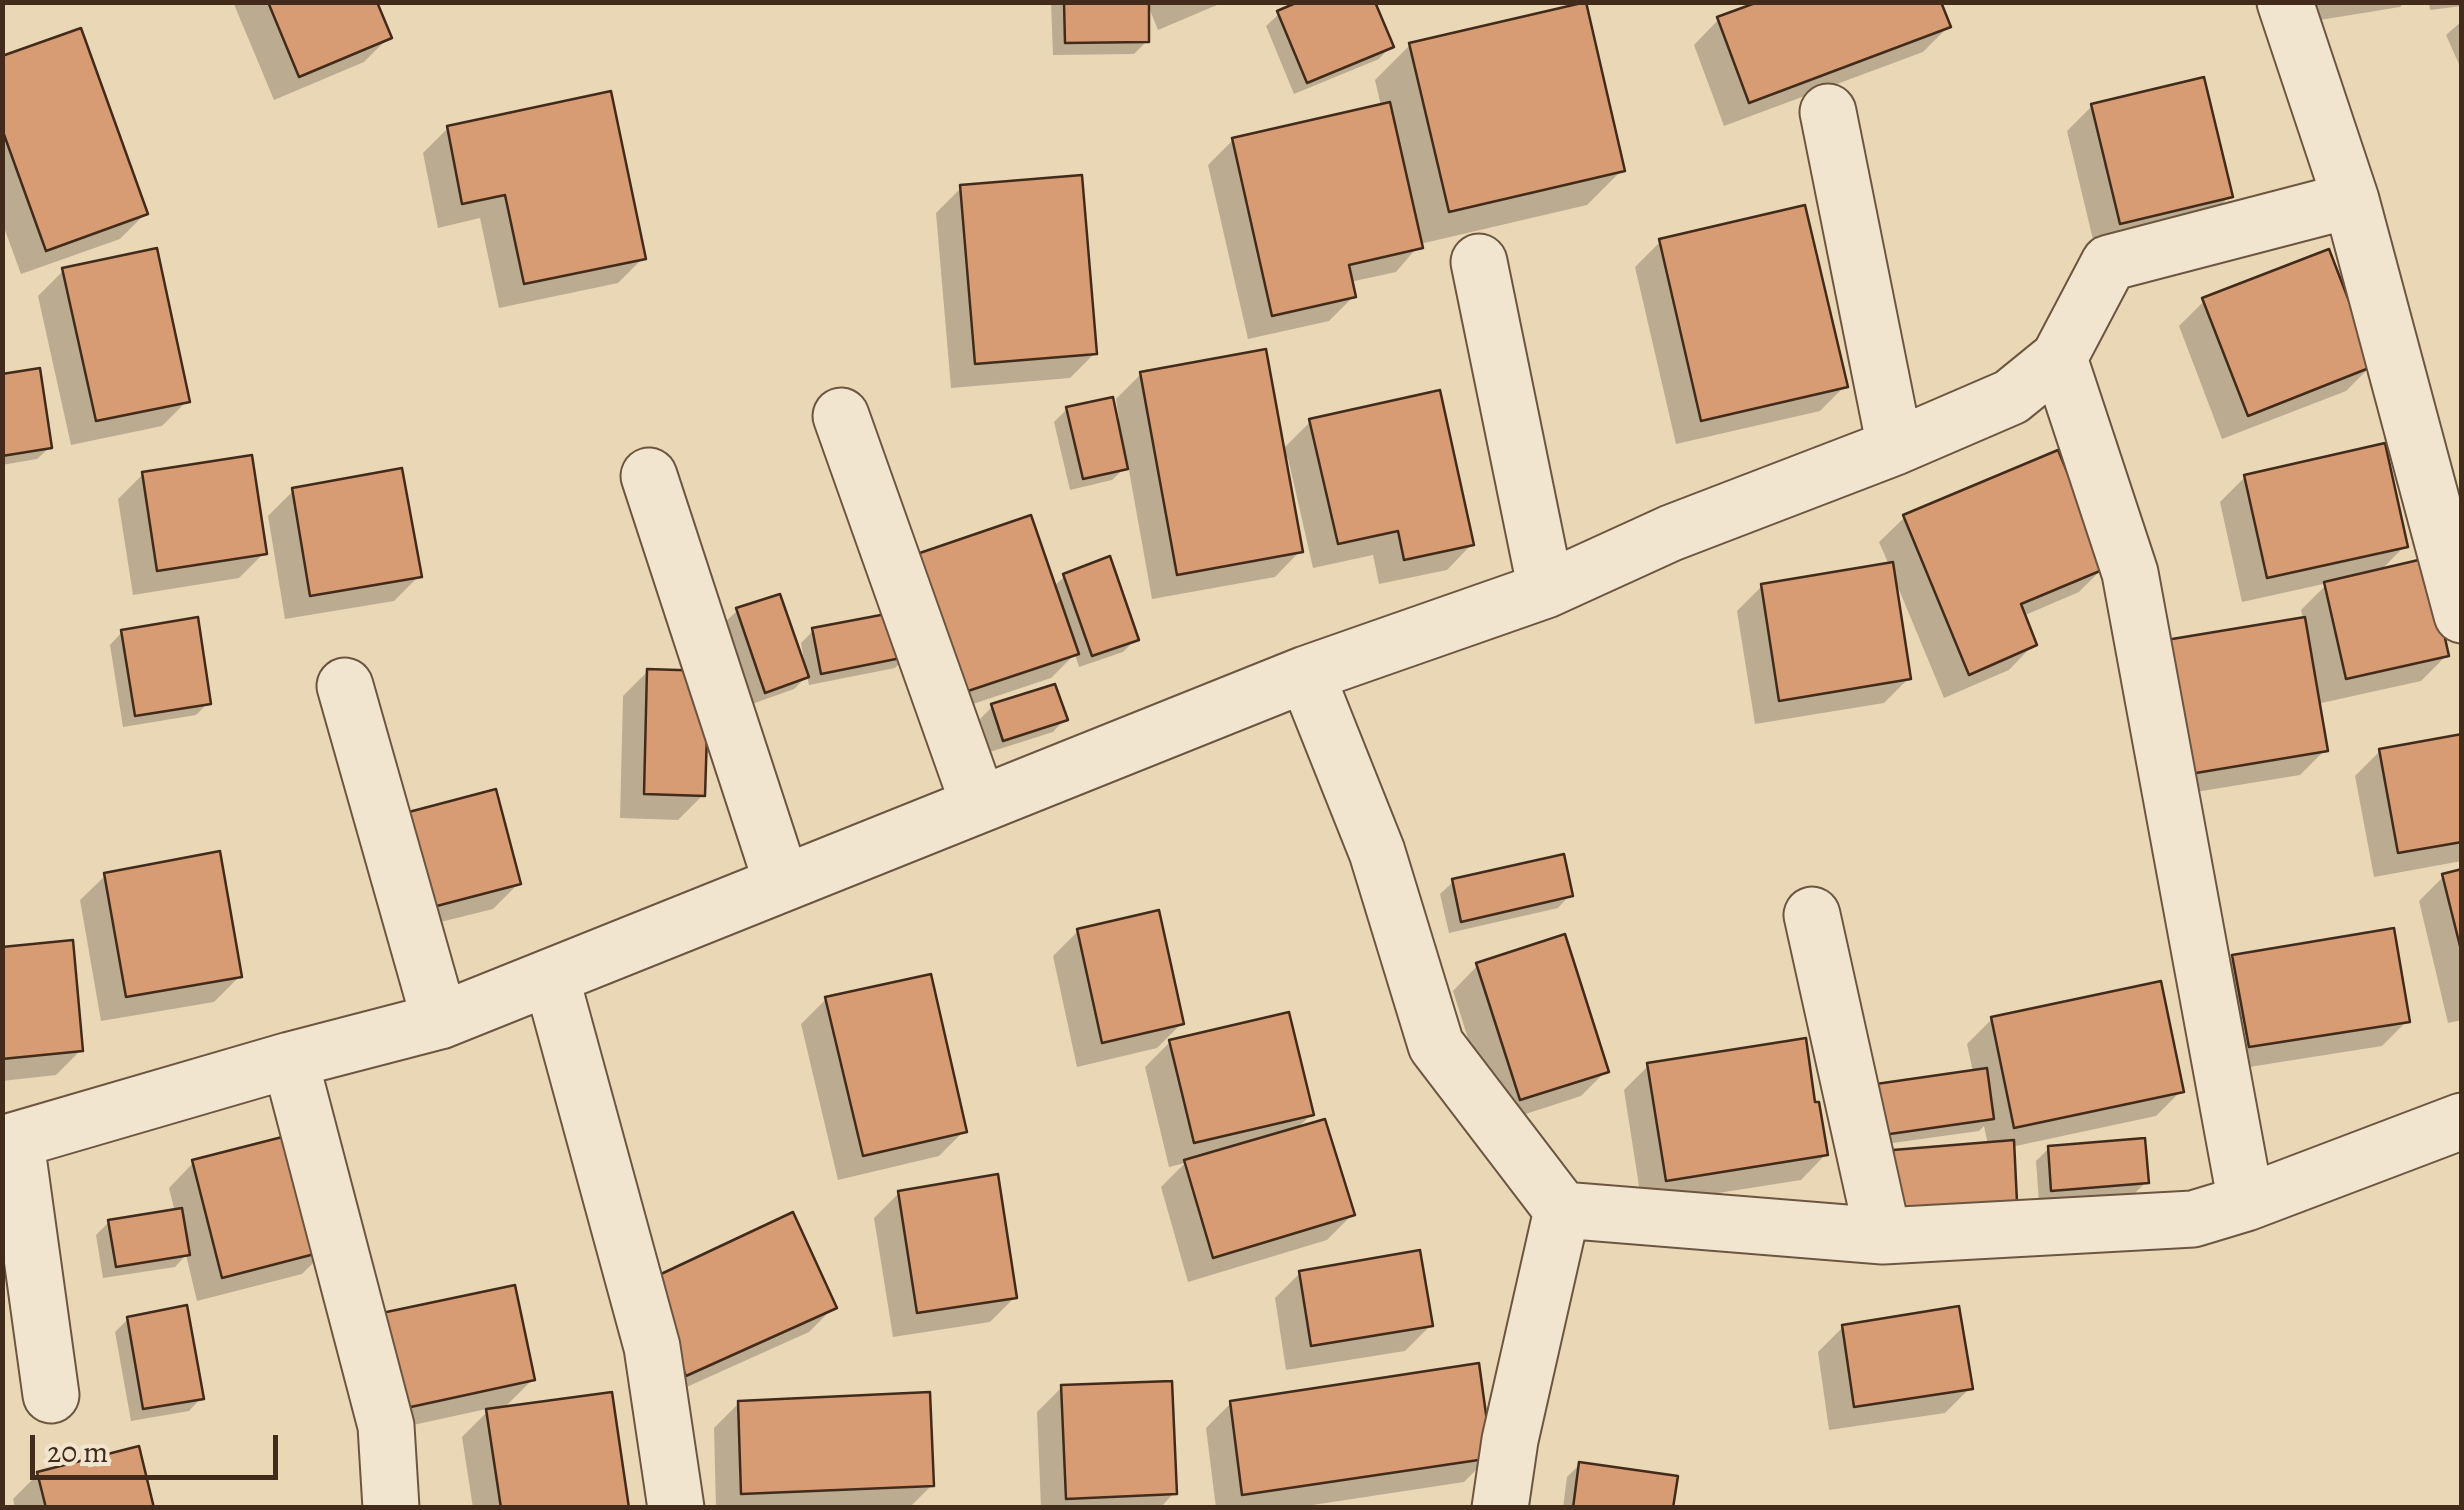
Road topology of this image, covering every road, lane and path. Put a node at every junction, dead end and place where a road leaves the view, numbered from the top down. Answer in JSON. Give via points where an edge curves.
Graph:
{"nodes":[{"id":1,"x":2285,"y":2,"type":"edge"},
{"id":2,"x":1828,"y":112,"type":"dead end"},
{"id":3,"x":2350,"y":200,"type":"junction"},
{"id":4,"x":1479,"y":262,"type":"dead end"},
{"id":5,"x":2060,"y":358,"type":"junction"},
{"id":6,"x":840,"y":416,"type":"dead end"},
{"id":7,"x":1896,"y":447,"type":"junction"},
{"id":8,"x":649,"y":476,"type":"dead end"},
{"id":9,"x":1546,"y":590,"type":"junction"},
{"id":10,"x":2462,"y":615,"type":"edge"},
{"id":11,"x":1306,"y":674,"type":"junction"},
{"id":12,"x":345,"y":686,"type":"dead end"},
{"id":13,"x":979,"y":805,"type":"junction"},
{"id":14,"x":782,"y":884,"type":"junction"},
{"id":15,"x":1812,"y":914,"type":"dead end"},
{"id":16,"x":551,"y":977,"type":"junction"},
{"id":17,"x":440,"y":1021,"type":"junction"},
{"id":18,"x":290,"y":1060,"type":"junction"},
{"id":19,"x":2462,"y":1122,"type":"edge"},
{"id":20,"x":9,"y":1143,"type":"edge"},
{"id":21,"x":2246,"y":1203,"type":"junction"},
{"id":22,"x":1562,"y":1210,"type":"junction"},
{"id":23,"x":1883,"y":1236,"type":"junction"},
{"id":24,"x":52,"y":1396,"type":"dead end"},
{"id":25,"x":391,"y":1508,"type":"edge"},
{"id":26,"x":676,"y":1508,"type":"edge"},
{"id":27,"x":1500,"y":1508,"type":"edge"}],
"edges":[{"from":1,"to":3,"type":"street"},
{"from":2,"to":7,"type":"street"},
{"from":3,"to":5,"type":"street","via":[[2109,262]]},
{"from":3,"to":10,"type":"street"},
{"from":4,"to":9,"type":"street"},
{"from":5,"to":7,"type":"street","via":[[2011,396]]},
{"from":5,"to":21,"type":"street","via":[[2130,573]]},
{"from":6,"to":13,"type":"street"},
{"from":7,"to":9,"type":"street","via":[[1671,533]]},
{"from":8,"to":14,"type":"street"},
{"from":9,"to":11,"type":"street"},
{"from":11,"to":13,"type":"street"},
{"from":11,"to":22,"type":"street","via":[[1377,852],[1436,1044]]},
{"from":12,"to":17,"type":"street"},
{"from":13,"to":14,"type":"street"},
{"from":14,"to":16,"type":"street"},
{"from":15,"to":23,"type":"street"},
{"from":16,"to":17,"type":"street"},
{"from":16,"to":26,"type":"street","via":[[652,1346]]},
{"from":17,"to":18,"type":"street"},
{"from":18,"to":20,"type":"street"},
{"from":18,"to":25,"type":"street","via":[[386,1426]]},
{"from":19,"to":21,"type":"street"},
{"from":20,"to":24,"type":"street"},
{"from":21,"to":23,"type":"street","via":[[2193,1219]]},
{"from":22,"to":23,"type":"street"},
{"from":22,"to":27,"type":"street"}]}
